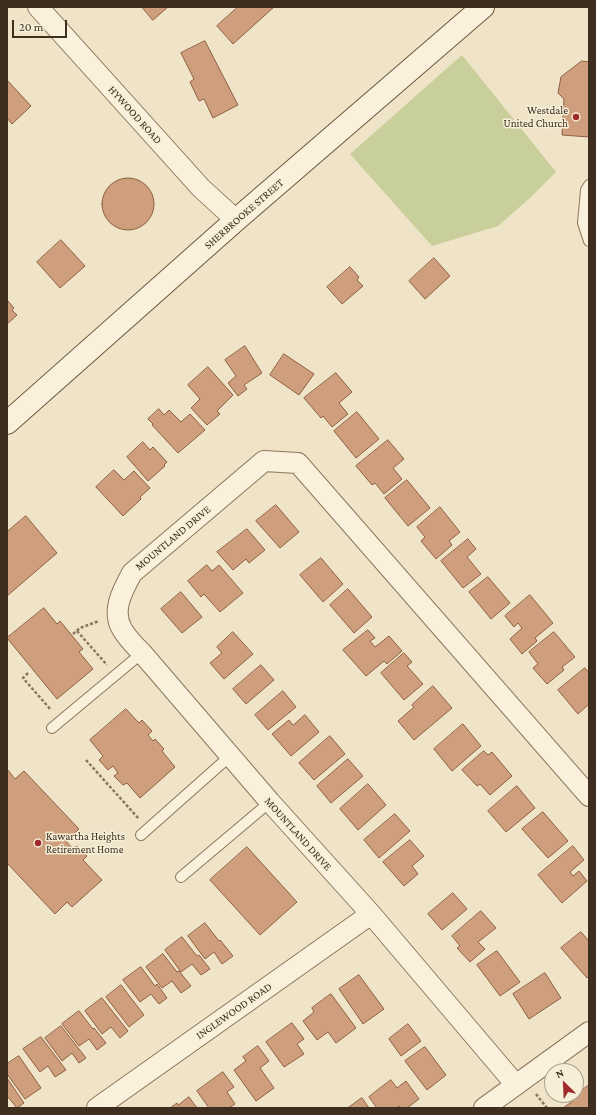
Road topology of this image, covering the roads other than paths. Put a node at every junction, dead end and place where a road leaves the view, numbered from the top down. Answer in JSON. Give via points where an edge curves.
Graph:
{"nodes":[{"id":1,"x":38,"y":7,"type":"edge"},
{"id":2,"x":484,"y":7,"type":"edge"},
{"id":3,"x":589,"y":186,"type":"edge"},
{"id":4,"x":236,"y":220,"type":"junction"},
{"id":5,"x":589,"y":242,"type":"edge"},
{"id":6,"x":7,"y":423,"type":"edge"},
{"id":7,"x":142,"y":654,"type":"junction"},
{"id":8,"x":52,"y":728,"type":"dead end"},
{"id":9,"x":230,"y":756,"type":"junction"},
{"id":10,"x":589,"y":796,"type":"edge"},
{"id":11,"x":270,"y":802,"type":"junction"},
{"id":12,"x":144,"y":832,"type":"road end"},
{"id":13,"x":181,"y":876,"type":"dead end"},
{"id":14,"x":371,"y":914,"type":"junction"},
{"id":15,"x":589,"y":1032,"type":"edge"},
{"id":16,"x":516,"y":1084,"type":"junction"},
{"id":17,"x":97,"y":1108,"type":"edge"},
{"id":18,"x":484,"y":1108,"type":"edge"}],
"edges":[{"from":1,"to":4,"type":"street","name":"HYWOOD ROAD","via":[[201,188]]},
{"from":2,"to":4,"type":"main road","name":"SHERBROOKE STREET"},
{"from":3,"to":5,"type":"lane","via":[[586,190],[583,223]]},
{"from":4,"to":6,"type":"main road","name":"SHERBROOKE STREET"},
{"from":7,"to":8,"type":"lane"},
{"from":7,"to":9,"type":"street","name":"MOUNTLAND DRIVE"},
{"from":7,"to":10,"type":"street","name":"MOUNTLAND DRIVE","via":[[122,629],[117,614],[120,595],[132,573],[264,461],[298,463]]},
{"from":9,"to":11,"type":"street","name":"MOUNTLAND DRIVE"},
{"from":9,"to":12,"type":"lane"},
{"from":11,"to":13,"type":"lane"},
{"from":11,"to":14,"type":"street","name":"MOUNTLAND DRIVE"},
{"from":14,"to":16,"type":"street","name":"MOUNTLAND DRIVE"},
{"from":14,"to":17,"type":"street","name":"INGLEWOOD ROAD"},
{"from":15,"to":16,"type":"street"},
{"from":16,"to":18,"type":"street"}]}
